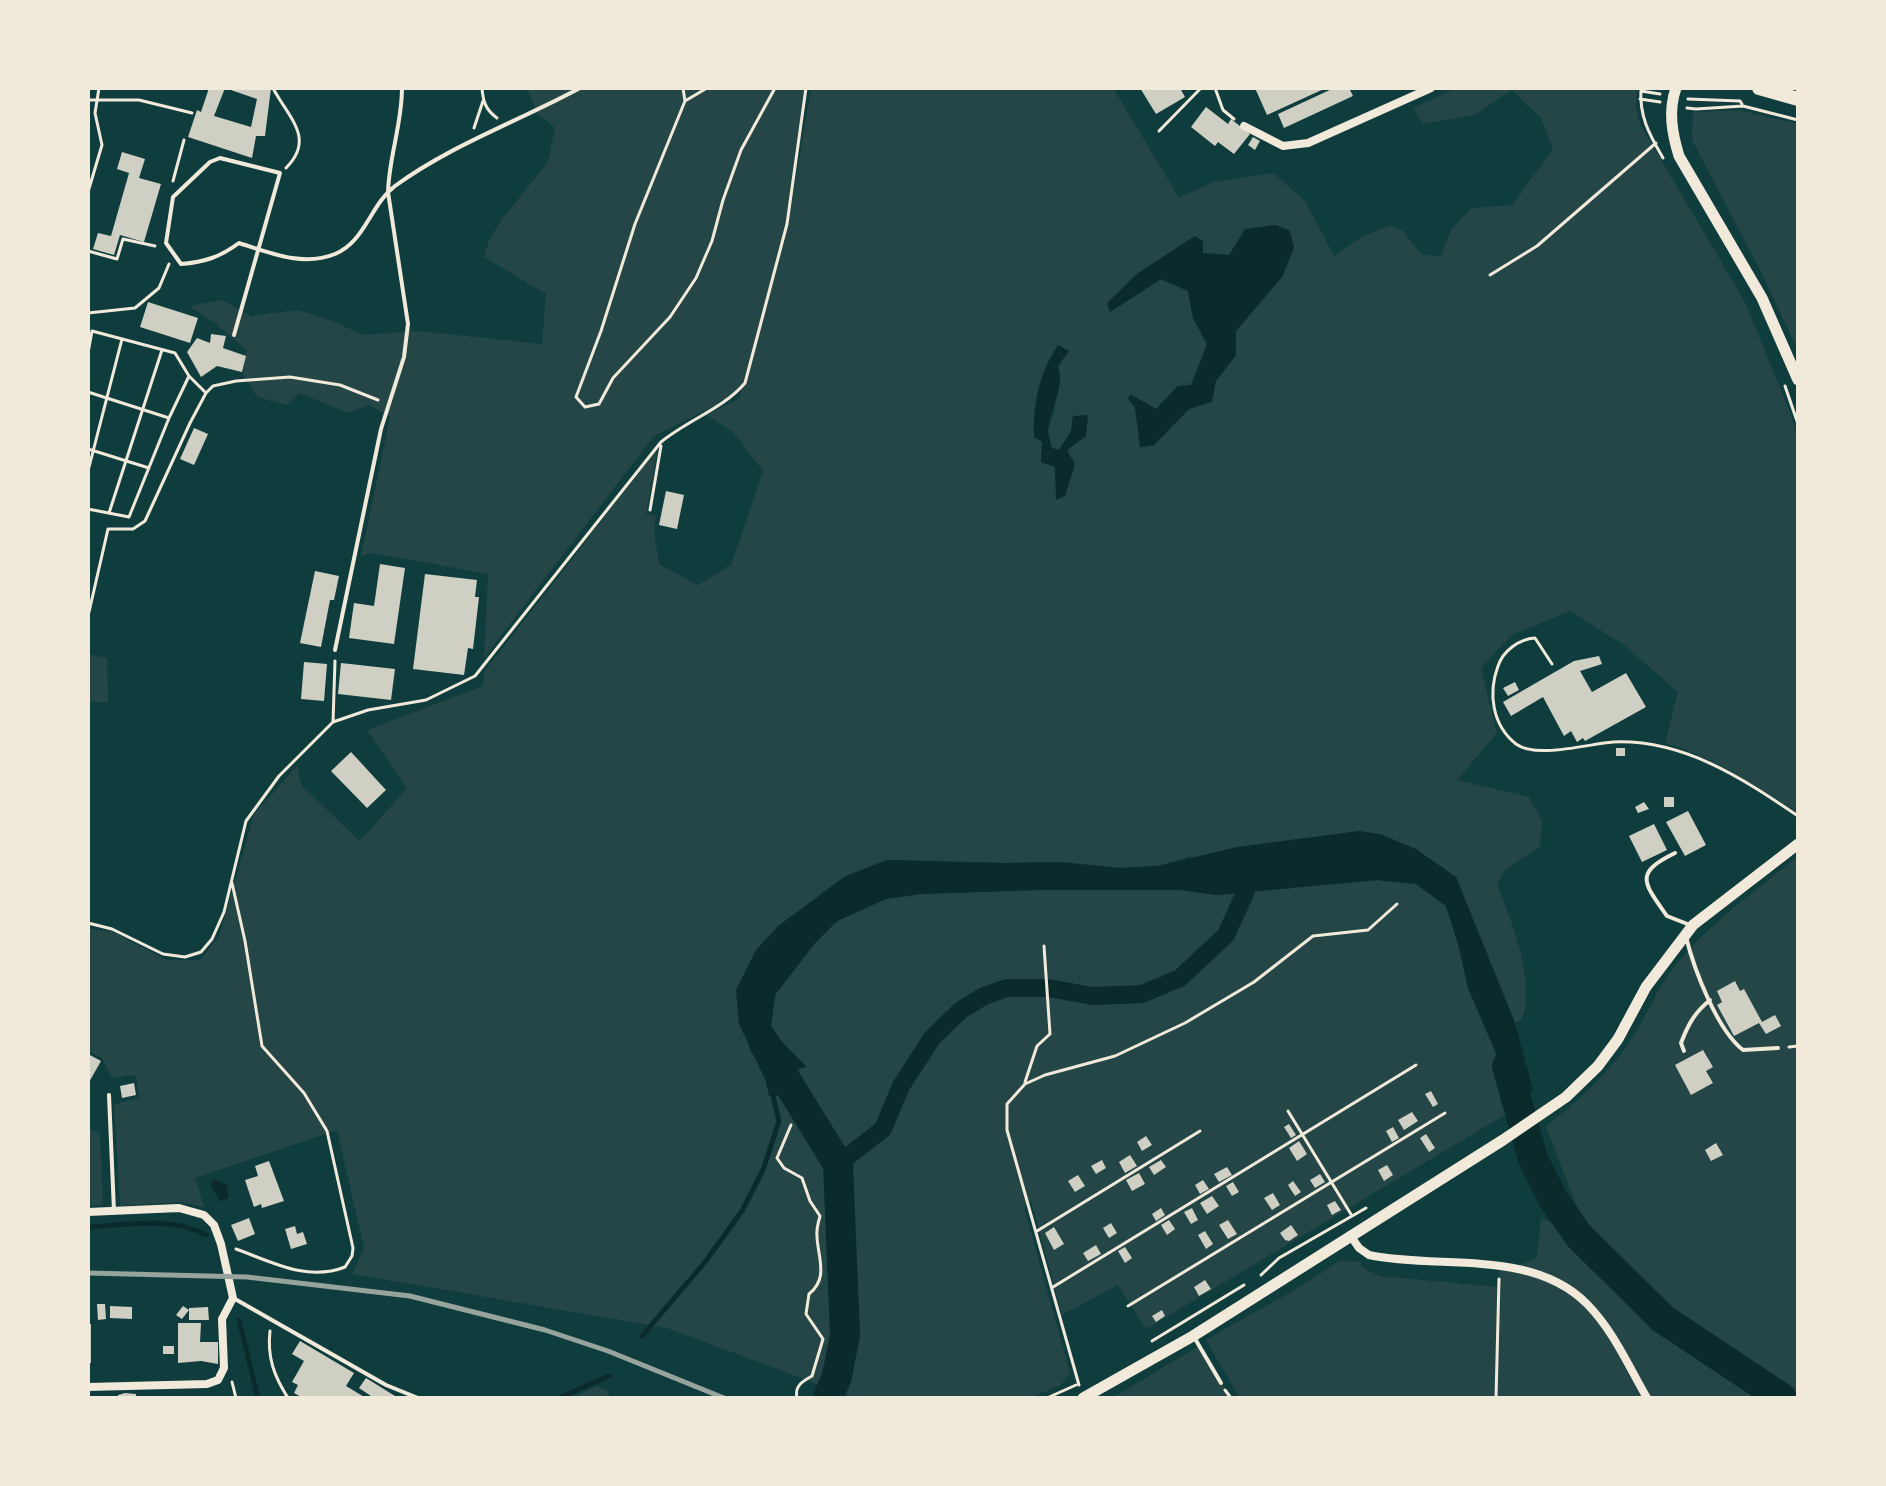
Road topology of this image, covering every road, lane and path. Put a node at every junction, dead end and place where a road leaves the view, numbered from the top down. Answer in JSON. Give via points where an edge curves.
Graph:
{"nodes":[{"id":1,"x":99,"y":88,"type":"edge"},
{"id":2,"x":402,"y":88,"type":"edge"},
{"id":3,"x":482,"y":88,"type":"edge"},
{"id":4,"x":580,"y":88,"type":"edge"},
{"id":5,"x":683,"y":88,"type":"edge"},
{"id":6,"x":707,"y":88,"type":"edge"},
{"id":7,"x":775,"y":88,"type":"edge"},
{"id":8,"x":806,"y":88,"type":"edge"},
{"id":9,"x":1201,"y":88,"type":"edge"},
{"id":10,"x":1215,"y":88,"type":"edge"},
{"id":11,"x":1431,"y":88,"type":"edge"},
{"id":12,"x":1759,"y":88,"type":"edge"},
{"id":13,"x":274,"y":90,"type":"dead end"},
{"id":14,"x":1641,"y":90,"type":"edge"},
{"id":15,"x":1673,"y":96,"type":"edge"},
{"id":16,"x":95,"y":99,"type":"junction"},
{"id":17,"x":1640,"y":99,"type":"junction"},
{"id":18,"x":1798,"y":99,"type":"edge"},
{"id":19,"x":88,"y":100,"type":"edge"},
{"id":20,"x":483,"y":101,"type":"junction"},
{"id":21,"x":685,"y":101,"type":"junction"},
{"id":22,"x":1743,"y":106,"type":"junction"},
{"id":23,"x":192,"y":113,"type":"dead end"},
{"id":24,"x":1798,"y":120,"type":"edge"},
{"id":25,"x":506,"y":125,"type":"junction"},
{"id":26,"x":1244,"y":126,"type":"joint"},
{"id":27,"x":1159,"y":131,"type":"dead end"},
{"id":28,"x":1673,"y":135,"type":"junction"},
{"id":29,"x":184,"y":140,"type":"dead end"},
{"id":30,"x":1655,"y":143,"type":"junction"},
{"id":31,"x":468,"y":144,"type":"junction"},
{"id":32,"x":1663,"y":157,"type":"dead end"},
{"id":33,"x":280,"y":173,"type":"junction"},
{"id":34,"x":88,"y":192,"type":"edge"},
{"id":35,"x":388,"y":192,"type":"junction"},
{"id":36,"x":173,"y":197,"type":"junction"},
{"id":37,"x":166,"y":243,"type":"junction"},
{"id":38,"x":259,"y":249,"type":"junction"},
{"id":39,"x":88,"y":251,"type":"edge"},
{"id":40,"x":173,"y":253,"type":"junction"},
{"id":41,"x":1490,"y":275,"type":"dead end"},
{"id":42,"x":88,"y":313,"type":"edge"},
{"id":43,"x":234,"y":335,"type":"dead end"},
{"id":44,"x":122,"y":339,"type":"junction"},
{"id":45,"x":162,"y":350,"type":"junction"},
{"id":46,"x":88,"y":353,"type":"edge"},
{"id":47,"x":1781,"y":375,"type":"dead end"},
{"id":48,"x":189,"y":376,"type":"junction"},
{"id":49,"x":1798,"y":380,"type":"edge"},
{"id":50,"x":88,"y":392,"type":"edge"},
{"id":51,"x":206,"y":393,"type":"junction"},
{"id":52,"x":107,"y":398,"type":"junction"},
{"id":53,"x":389,"y":404,"type":"junction"},
{"id":54,"x":143,"y":409,"type":"junction"},
{"id":55,"x":169,"y":418,"type":"junction"},
{"id":56,"x":1798,"y":424,"type":"edge"},
{"id":57,"x":661,"y":442,"type":"junction"},
{"id":58,"x":91,"y":450,"type":"edge"},
{"id":59,"x":126,"y":461,"type":"junction"},
{"id":60,"x":149,"y":468,"type":"junction"},
{"id":61,"x":88,"y":471,"type":"edge"},
{"id":62,"x":88,"y":509,"type":"edge"},
{"id":63,"x":650,"y":510,"type":"dead end"},
{"id":64,"x":109,"y":513,"type":"junction"},
{"id":65,"x":89,"y":612,"type":"edge"},
{"id":66,"x":335,"y":650,"type":"joint"},
{"id":67,"x":1552,"y":664,"type":"dead end"},
{"id":68,"x":333,"y":722,"type":"junction"},
{"id":69,"x":1798,"y":816,"type":"edge"},
{"id":70,"x":1798,"y":844,"type":"edge"},
{"id":71,"x":1675,"y":853,"type":"dead end"},
{"id":72,"x":231,"y":879,"type":"junction"},
{"id":73,"x":1397,"y":904,"type":"dead end"},
{"id":74,"x":88,"y":923,"type":"edge"},
{"id":75,"x":1689,"y":930,"type":"junction"},
{"id":76,"x":1044,"y":948,"type":"dead end"},
{"id":77,"x":1710,"y":1000,"type":"junction"},
{"id":78,"x":1778,"y":1048,"type":"dead end"},
{"id":79,"x":1684,"y":1051,"type":"dead end"},
{"id":80,"x":1416,"y":1065,"type":"dead end"},
{"id":81,"x":1025,"y":1084,"type":"junction"},
{"id":82,"x":109,"y":1095,"type":"dead end"},
{"id":83,"x":1288,"y":1111,"type":"dead end"},
{"id":84,"x":1445,"y":1113,"type":"dead end"},
{"id":85,"x":791,"y":1125,"type":"dead end"},
{"id":86,"x":1200,"y":1131,"type":"dead end"},
{"id":87,"x":1303,"y":1134,"type":"junction"},
{"id":88,"x":1331,"y":1182,"type":"junction"},
{"id":89,"x":1366,"y":1208,"type":"dead end"},
{"id":90,"x":114,"y":1211,"type":"junction"},
{"id":91,"x":88,"y":1212,"type":"edge"},
{"id":92,"x":1352,"y":1216,"type":"junction"},
{"id":93,"x":1037,"y":1231,"type":"junction"},
{"id":94,"x":1350,"y":1235,"type":"junction"},
{"id":95,"x":221,"y":1244,"type":"junction"},
{"id":96,"x":1500,"y":1267,"type":"junction"},
{"id":97,"x":1053,"y":1287,"type":"junction"},
{"id":98,"x":233,"y":1298,"type":"junction"},
{"id":99,"x":1128,"y":1306,"type":"dead end"},
{"id":100,"x":272,"y":1319,"type":"junction"},
{"id":101,"x":1193,"y":1336,"type":"junction"},
{"id":102,"x":1143,"y":1346,"type":"dead end"},
{"id":103,"x":224,"y":1372,"type":"junction"},
{"id":104,"x":1079,"y":1383,"type":"junction"},
{"id":105,"x":1221,"y":1383,"type":"dead end"},
{"id":106,"x":88,"y":1387,"type":"edge"},
{"id":107,"x":236,"y":1398,"type":"edge"},
{"id":108,"x":288,"y":1398,"type":"edge"},
{"id":109,"x":418,"y":1398,"type":"edge"},
{"id":110,"x":797,"y":1398,"type":"edge"},
{"id":111,"x":1047,"y":1398,"type":"edge"},
{"id":112,"x":1083,"y":1398,"type":"edge"},
{"id":113,"x":1496,"y":1398,"type":"edge"},
{"id":114,"x":1647,"y":1398,"type":"edge"}],
"edges":[{"from":1,"to":16,"type":"path"},
{"from":2,"to":35,"type":"lane"},
{"from":3,"to":20,"type":"path"},
{"from":4,"to":25,"type":"lane"},
{"from":5,"to":21,"type":"path"},
{"from":6,"to":21,"type":"path"},
{"from":7,"to":21,"type":"path","via":[[741,150],[696,278],[670,317],[613,378],[599,404],[585,407],[576,397],[635,224]]},
{"from":8,"to":57,"type":"path","via":[[787,224],[745,383],[733,397]]},
{"from":9,"to":27,"type":"path"},
{"from":10,"to":26,"type":"path","via":[[1223,110]]},
{"from":11,"to":26,"type":"street","via":[[1308,143],[1283,146]]},
{"from":12,"to":18,"type":"main road"},
{"from":13,"to":33,"type":"path","via":[[301,138],[299,152]]},
{"from":14,"to":15,"type":"path"},
{"from":14,"to":17,"type":"path"},
{"from":15,"to":17,"type":"path"},
{"from":15,"to":22,"type":"path","via":[[1740,101]]},
{"from":15,"to":22,"type":"path","via":[[1696,109]]},
{"from":15,"to":28,"type":"street"},
{"from":16,"to":19,"type":"path"},
{"from":16,"to":23,"type":"path","via":[[139,100]]},
{"from":16,"to":34,"type":"path","via":[[102,145]]},
{"from":17,"to":30,"type":"path"},
{"from":20,"to":25,"type":"path"},
{"from":20,"to":31,"type":"path"},
{"from":22,"to":24,"type":"path"},
{"from":25,"to":31,"type":"lane"},
{"from":28,"to":30,"type":"path"},
{"from":28,"to":49,"type":"street","via":[[1679,156],[1762,298]]},
{"from":29,"to":36,"type":"path"},
{"from":30,"to":32,"type":"path"},
{"from":30,"to":41,"type":"path","via":[[1537,246]]},
{"from":31,"to":35,"type":"lane"},
{"from":33,"to":36,"type":"lane","via":[[220,158]]},
{"from":33,"to":38,"type":"lane"},
{"from":35,"to":38,"type":"lane","via":[[355,241],[337,253],[314,260]]},
{"from":35,"to":53,"type":"lane","via":[[408,324]]},
{"from":36,"to":37,"type":"lane"},
{"from":37,"to":39,"type":"path","via":[[151,247],[123,239],[117,259]]},
{"from":37,"to":40,"type":"lane"},
{"from":38,"to":40,"type":"lane","via":[[239,243],[222,255],[181,264]]},
{"from":38,"to":43,"type":"lane"},
{"from":40,"to":42,"type":"path","via":[[159,288],[135,308]]},
{"from":44,"to":45,"type":"path"},
{"from":44,"to":46,"type":"path","via":[[92,331]]},
{"from":44,"to":52,"type":"path"},
{"from":45,"to":48,"type":"path","via":[[175,353]]},
{"from":45,"to":54,"type":"path"},
{"from":47,"to":56,"type":"path"},
{"from":48,"to":51,"type":"path"},
{"from":48,"to":55,"type":"path"},
{"from":50,"to":52,"type":"path"},
{"from":51,"to":53,"type":"path","via":[[236,381],[290,377],[340,385]]},
{"from":51,"to":65,"type":"path","via":[[145,521],[133,529],[108,529]]},
{"from":52,"to":54,"type":"path"},
{"from":52,"to":58,"type":"path"},
{"from":53,"to":66,"type":"lane"},
{"from":54,"to":55,"type":"path"},
{"from":54,"to":59,"type":"path"},
{"from":55,"to":60,"type":"path"},
{"from":57,"to":63,"type":"path"},
{"from":57,"to":68,"type":"path","via":[[475,676],[426,700]]},
{"from":58,"to":59,"type":"path"},
{"from":58,"to":61,"type":"path"},
{"from":59,"to":60,"type":"path"},
{"from":59,"to":64,"type":"path"},
{"from":60,"to":64,"type":"path","via":[[129,517]]},
{"from":62,"to":64,"type":"path"},
{"from":66,"to":68,"type":"path"},
{"from":67,"to":69,"type":"path","via":[[1535,638],[1515,645],[1501,658],[1491,683],[1497,720],[1516,744],[1542,750],[1642,743],[1682,751],[1740,777]]},
{"from":68,"to":72,"type":"path","via":[[250,813]]},
{"from":70,"to":75,"type":"street"},
{"from":71,"to":75,"type":"lane","via":[[1653,865],[1647,880],[1667,916]]},
{"from":72,"to":74,"type":"path","via":[[217,931],[201,952],[190,957],[163,954]]},
{"from":72,"to":95,"type":"path","via":[[262,1046],[304,1093],[327,1131],[353,1248],[345,1267],[311,1274]]},
{"from":73,"to":81,"type":"path","via":[[1368,930],[1313,936],[1254,982],[1185,1023],[1115,1056]]},
{"from":75,"to":77,"type":"lane","via":[[1692,960]]},
{"from":75,"to":94,"type":"street","via":[[1646,987],[1618,1039],[1566,1097]]},
{"from":76,"to":81,"type":"path","via":[[1050,1034],[1037,1046]]},
{"from":77,"to":78,"type":"lane","via":[[1743,1050]]},
{"from":77,"to":79,"type":"lane","via":[[1689,1022],[1681,1043]]},
{"from":80,"to":87,"type":"path"},
{"from":81,"to":93,"type":"path","via":[[1007,1104],[1005,1119]]},
{"from":82,"to":90,"type":"lane"},
{"from":83,"to":87,"type":"path"},
{"from":84,"to":88,"type":"path"},
{"from":85,"to":110,"type":"path","via":[[777,1158],[802,1178],[820,1216],[816,1236],[822,1258],[821,1277],[809,1294],[806,1314],[823,1339],[812,1376],[800,1382]]},
{"from":86,"to":93,"type":"path"},
{"from":87,"to":88,"type":"path"},
{"from":87,"to":97,"type":"path"},
{"from":88,"to":92,"type":"path"},
{"from":88,"to":99,"type":"path"},
{"from":89,"to":92,"type":"path"},
{"from":90,"to":91,"type":"street"},
{"from":90,"to":95,"type":"street","via":[[196,1211],[214,1225]]},
{"from":92,"to":102,"type":"path"},
{"from":93,"to":97,"type":"path"},
{"from":94,"to":96,"type":"street","via":[[1369,1255]]},
{"from":94,"to":101,"type":"street"},
{"from":95,"to":98,"type":"street"},
{"from":96,"to":113,"type":"path"},
{"from":96,"to":114,"type":"street","via":[[1546,1277],[1575,1292],[1605,1327]]},
{"from":97,"to":104,"type":"path"},
{"from":98,"to":100,"type":"lane"},
{"from":98,"to":103,"type":"street","via":[[221,1326]]},
{"from":100,"to":108,"type":"path","via":[[268,1349]]},
{"from":100,"to":109,"type":"lane"},
{"from":101,"to":105,"type":"lane"},
{"from":101,"to":112,"type":"street"},
{"from":103,"to":106,"type":"street","via":[[207,1384]]},
{"from":103,"to":107,"type":"path"},
{"from":104,"to":111,"type":"path"},
{"from":104,"to":112,"type":"path"}]}
